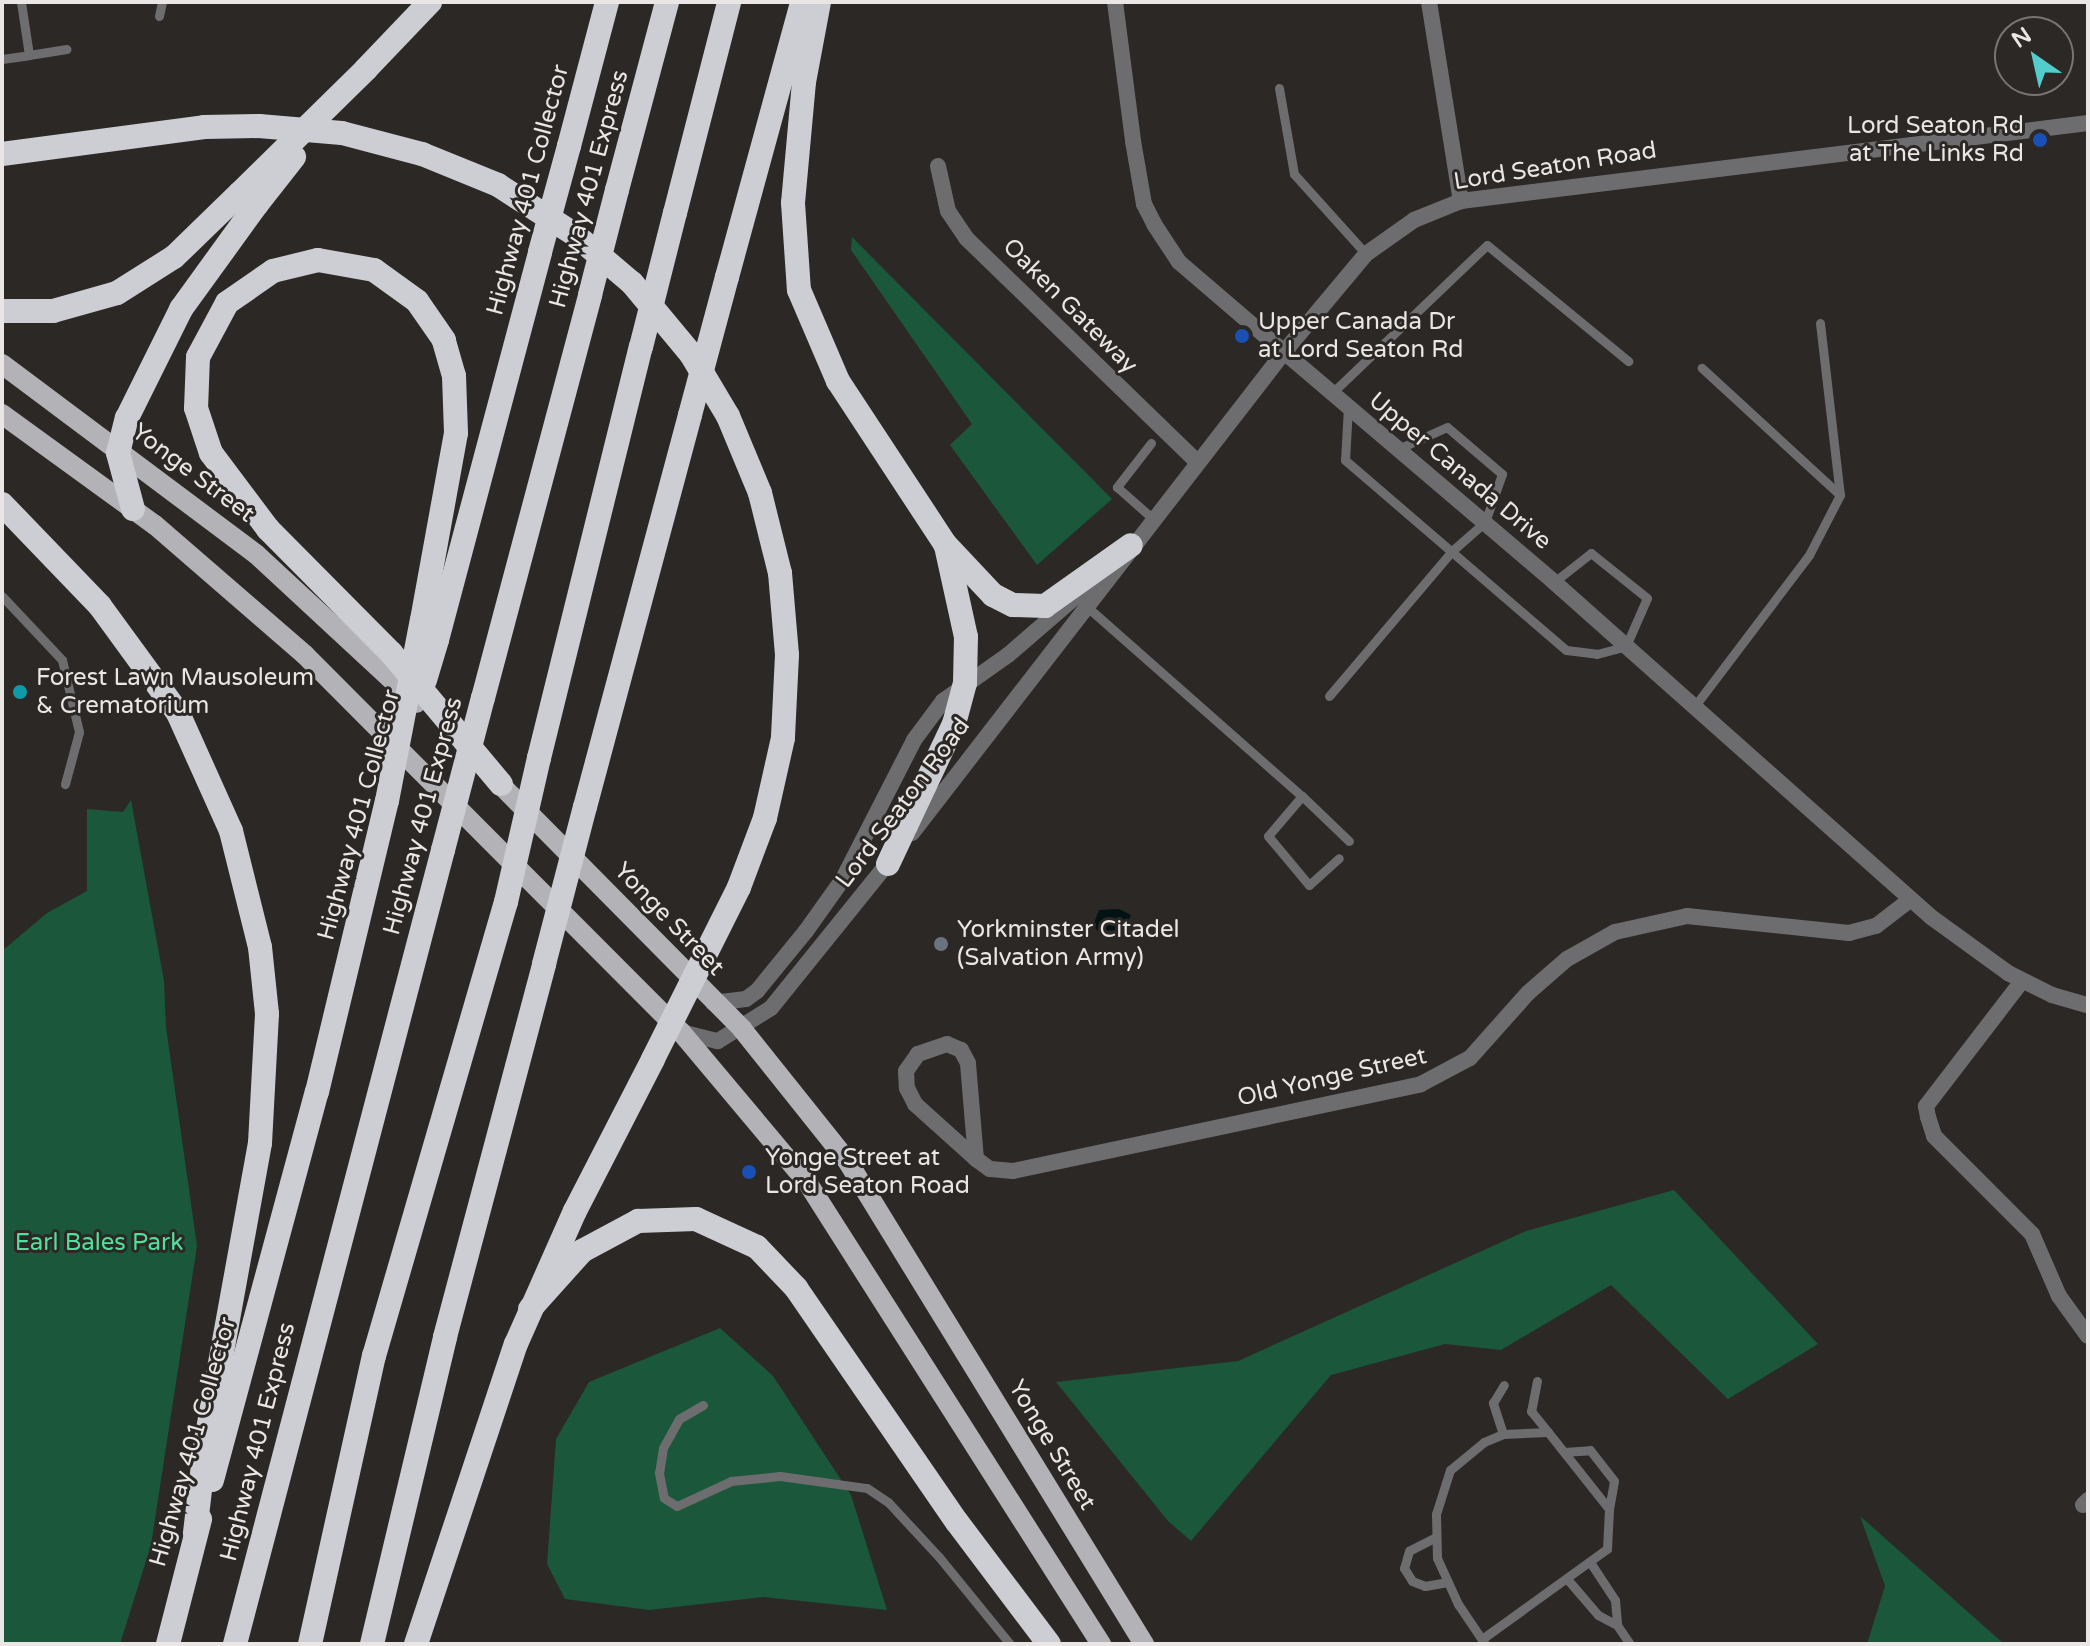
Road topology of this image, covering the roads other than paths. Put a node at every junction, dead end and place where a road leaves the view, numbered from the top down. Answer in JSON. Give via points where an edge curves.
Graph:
{"nodes":[{"id":1,"x":21,"y":2,"type":"edge"},
{"id":2,"x":162,"y":2,"type":"edge"},
{"id":3,"x":430,"y":2,"type":"edge"},
{"id":4,"x":607,"y":2,"type":"edge"},
{"id":5,"x":667,"y":2,"type":"edge"},
{"id":6,"x":729,"y":2,"type":"edge"},
{"id":7,"x":802,"y":2,"type":"edge"},
{"id":8,"x":819,"y":2,"type":"edge"},
{"id":9,"x":1115,"y":2,"type":"edge"},
{"id":10,"x":1429,"y":2,"type":"edge"},
{"id":11,"x":159,"y":16,"type":"dead end"},
{"id":12,"x":67,"y":49,"type":"dead end"},
{"id":13,"x":29,"y":55,"type":"junction"},
{"id":14,"x":2,"y":59,"type":"edge"},
{"id":15,"x":1279,"y":88,"type":"dead end"},
{"id":16,"x":2088,"y":123,"type":"edge"},
{"id":17,"x":2,"y":154,"type":"edge"},
{"id":18,"x":938,"y":166,"type":"dead end"},
{"id":19,"x":249,"y":198,"type":"junction"},
{"id":20,"x":1461,"y":201,"type":"junction"},
{"id":21,"x":1366,"y":254,"type":"junction"},
{"id":22,"x":2,"y":311,"type":"edge"},
{"id":23,"x":1820,"y":323,"type":"dead end"},
{"id":24,"x":1284,"y":352,"type":"junction"},
{"id":25,"x":1628,"y":361,"type":"dead end"},
{"id":26,"x":2,"y":364,"type":"edge"},
{"id":27,"x":1702,"y":368,"type":"dead end"},
{"id":28,"x":1332,"y":393,"type":"junction"},
{"id":29,"x":1348,"y":407,"type":"junction"},
{"id":30,"x":2,"y":414,"type":"edge"},
{"id":31,"x":1151,"y":443,"type":"dead end"},
{"id":32,"x":119,"y":449,"type":"junction"},
{"id":33,"x":1398,"y":449,"type":"junction"},
{"id":34,"x":1197,"y":462,"type":"junction"},
{"id":35,"x":1840,"y":495,"type":"junction"},
{"id":36,"x":2,"y":504,"type":"edge"},
{"id":37,"x":133,"y":509,"type":"junction"},
{"id":38,"x":1152,"y":518,"type":"junction"},
{"id":39,"x":1485,"y":522,"type":"junction"},
{"id":40,"x":945,"y":544,"type":"junction"},
{"id":41,"x":1131,"y":545,"type":"junction"},
{"id":42,"x":1452,"y":551,"type":"junction"},
{"id":43,"x":1554,"y":582,"type":"junction"},
{"id":44,"x":2,"y":596,"type":"edge"},
{"id":45,"x":1085,"y":605,"type":"junction"},
{"id":46,"x":430,"y":630,"type":"junction"},
{"id":47,"x":1626,"y":646,"type":"junction"},
{"id":48,"x":965,"y":683,"type":"junction"},
{"id":49,"x":1329,"y":696,"type":"dead end"},
{"id":50,"x":1694,"y":707,"type":"junction"},
{"id":51,"x":65,"y":784,"type":"dead end"},
{"id":52,"x":501,"y":784,"type":"junction"},
{"id":53,"x":1302,"y":796,"type":"junction"},
{"id":54,"x":1349,"y":841,"type":"dead end"},
{"id":55,"x":1339,"y":858,"type":"dead end"},
{"id":56,"x":888,"y":864,"type":"junction"},
{"id":57,"x":1911,"y":899,"type":"junction"},
{"id":58,"x":2022,"y":981,"type":"junction"},
{"id":59,"x":713,"y":1003,"type":"junction"},
{"id":60,"x":2088,"y":1005,"type":"edge"},
{"id":61,"x":742,"y":1029,"type":"junction"},
{"id":62,"x":681,"y":1032,"type":"junction"},
{"id":63,"x":976,"y":1159,"type":"junction"},
{"id":64,"x":530,"y":1309,"type":"junction"},
{"id":65,"x":2088,"y":1336,"type":"edge"},
{"id":66,"x":1537,"y":1381,"type":"dead end"},
{"id":67,"x":1504,"y":1385,"type":"dead end"},
{"id":68,"x":703,"y":1405,"type":"dead end"},
{"id":69,"x":1548,"y":1432,"type":"junction"},
{"id":70,"x":1503,"y":1434,"type":"junction"},
{"id":71,"x":1564,"y":1452,"type":"junction"},
{"id":72,"x":1609,"y":1509,"type":"junction"},
{"id":73,"x":195,"y":1533,"type":"junction"},
{"id":74,"x":1436,"y":1537,"type":"junction"},
{"id":75,"x":1590,"y":1562,"type":"junction"},
{"id":76,"x":1568,"y":1580,"type":"junction"},
{"id":77,"x":1448,"y":1582,"type":"junction"},
{"id":78,"x":1617,"y":1625,"type":"junction"},
{"id":79,"x":1484,"y":1641,"type":"edge"},
{"id":80,"x":168,"y":1644,"type":"edge"},
{"id":81,"x":235,"y":1644,"type":"edge"},
{"id":82,"x":310,"y":1644,"type":"edge"},
{"id":83,"x":372,"y":1644,"type":"edge"},
{"id":84,"x":416,"y":1644,"type":"edge"},
{"id":85,"x":1010,"y":1644,"type":"edge"},
{"id":86,"x":1049,"y":1644,"type":"edge"},
{"id":87,"x":1101,"y":1644,"type":"edge"},
{"id":88,"x":1144,"y":1644,"type":"edge"},
{"id":89,"x":1630,"y":1644,"type":"edge"}],
"edges":[{"from":1,"to":13,"type":"lane"},
{"from":2,"to":11,"type":"lane"},
{"from":3,"to":19,"type":"highway","bridge":true},
{"from":4,"to":46,"type":"highway","name":"Highway 401 Collector","bridge":true},
{"from":5,"to":81,"type":"highway","name":"Highway 401 Express","bridge":true},
{"from":6,"to":82,"type":"highway","bridge":true,"via":[[506,902],[374,1356]]},
{"from":7,"to":83,"type":"highway","bridge":true,"via":[[445,1337]]},
{"from":8,"to":40,"type":"highway","via":[[804,82],[793,203],[799,290],[838,381]]},
{"from":9,"to":24,"type":"street","name":"Upper Canada Drive","via":[[1144,204],[1164,246]]},
{"from":10,"to":20,"type":"street"},
{"from":12,"to":13,"type":"lane"},
{"from":13,"to":14,"type":"lane"},
{"from":15,"to":21,"type":"lane","via":[[1294,174]]},
{"from":16,"to":20,"type":"street","name":"Lord Seaton Road"},
{"from":17,"to":64,"type":"highway","bridge":true,"via":[[204,127],[342,133],[422,154],[498,185],[574,234],[632,283],[691,354],[728,416],[760,493],[780,573],[787,655],[783,738],[765,818],[739,887]]},
{"from":18,"to":34,"type":"street","name":"Oaken Gateway","via":[[948,211],[966,238]]},
{"from":19,"to":22,"type":"highway","via":[[174,257],[117,293],[53,311]]},
{"from":19,"to":32,"type":"highway","via":[[173,323],[127,418]]},
{"from":20,"to":21,"type":"street","name":"Lord Seaton Road","via":[[1414,220]]},
{"from":21,"to":24,"type":"street","name":"Lord Seaton Road"},
{"from":23,"to":35,"type":"lane"},
{"from":24,"to":28,"type":"street","name":"Upper Canada Drive"},
{"from":24,"to":34,"type":"street","name":"Lord Seaton Road"},
{"from":25,"to":28,"type":"lane","via":[[1487,245]]},
{"from":26,"to":32,"type":"main road","name":"Yonge Street"},
{"from":27,"to":35,"type":"lane"},
{"from":28,"to":29,"type":"street","name":"Upper Canada Drive"},
{"from":29,"to":33,"type":"street","name":"Upper Canada Drive"},
{"from":29,"to":42,"type":"lane","via":[[1345,460]]},
{"from":30,"to":37,"type":"main road"},
{"from":31,"to":38,"type":"lane","via":[[1117,487]]},
{"from":32,"to":37,"type":"highway"},
{"from":32,"to":52,"type":"main road","name":"Yonge Street","via":[[298,590]]},
{"from":33,"to":39,"type":"street","name":"Upper Canada Drive"},
{"from":33,"to":39,"type":"lane","via":[[1447,427],[1502,474]]},
{"from":34,"to":38,"type":"street","name":"Lord Seaton Road"},
{"from":35,"to":50,"type":"lane","via":[[1809,555]]},
{"from":36,"to":73,"type":"highway","via":[[90,596],[153,674],[208,774],[242,864],[260,947],[267,1027],[260,1143],[206,1439]]},
{"from":37,"to":62,"type":"main road","via":[[305,655]]},
{"from":38,"to":41,"type":"street","name":"Lord Seaton Road"},
{"from":39,"to":42,"type":"lane"},
{"from":39,"to":43,"type":"street","name":"Upper Canada Drive"},
{"from":40,"to":41,"type":"highway","via":[[993,595],[1030,607],[1061,598]]},
{"from":40,"to":48,"type":"highway","via":[[966,637]]},
{"from":41,"to":45,"type":"street","name":"Lord Seaton Road"},
{"from":41,"to":48,"type":"street","name":"Lord Seaton Road","via":[[1072,602]]},
{"from":42,"to":47,"type":"lane","via":[[1566,650],[1597,654]]},
{"from":42,"to":49,"type":"lane"},
{"from":43,"to":47,"type":"street","name":"Upper Canada Drive"},
{"from":43,"to":47,"type":"lane","via":[[1591,553],[1647,598]]},
{"from":44,"to":51,"type":"lane","via":[[62,660],[79,732]]},
{"from":45,"to":53,"type":"lane"},
{"from":45,"to":56,"type":"street","name":"Lord Seaton Road"},
{"from":46,"to":52,"type":"highway","via":[[456,433],[454,376],[444,340],[417,301],[374,270],[318,260],[273,271],[227,303],[202,346],[194,385],[206,440],[242,499],[391,653]]},
{"from":46,"to":73,"type":"highway","name":"Highway 401 Collector","bridge":true,"via":[[267,1280]]},
{"from":47,"to":50,"type":"street","name":"Upper Canada Drive"},
{"from":48,"to":56,"type":"highway","via":[[954,724]]},
{"from":48,"to":59,"type":"street","name":"Lord Seaton Road","via":[[943,701],[914,740],[843,879],[806,931],[757,991],[746,999]]},
{"from":50,"to":57,"type":"street","name":"Upper Canada Drive"},
{"from":52,"to":59,"type":"main road","name":"Yonge Street"},
{"from":53,"to":54,"type":"lane"},
{"from":53,"to":55,"type":"lane","via":[[1268,836],[1309,885]]},
{"from":56,"to":61,"type":"street","name":"Lord Seaton Road","via":[[771,1008]]},
{"from":57,"to":58,"type":"street"},
{"from":57,"to":63,"type":"street","name":"Old Yonge Street","via":[[1876,926],[1849,933],[1687,916],[1615,932],[1567,959],[1528,993],[1470,1058],[1421,1084],[1013,1171],[990,1169]]},
{"from":58,"to":60,"type":"street"},
{"from":58,"to":65,"type":"street","via":[[1926,1106],[1928,1117],[1934,1136],[2032,1234],[2059,1296]]},
{"from":59,"to":61,"type":"main road","name":"Yonge Street"},
{"from":61,"to":62,"type":"street","name":"Lord Seaton Road","via":[[718,1041]]},
{"from":61,"to":88,"type":"main road","name":"Yonge Street","via":[[848,1162]]},
{"from":62,"to":87,"type":"main road","via":[[807,1182]]},
{"from":63,"to":63,"type":"street","name":"Old Yonge Street","via":[[915,1104],[906,1071],[918,1054],[947,1044],[961,1050],[968,1063]]},
{"from":64,"to":84,"type":"highway"},
{"from":64,"to":86,"type":"highway","via":[[582,1251],[638,1221],[696,1219],[757,1247],[796,1288],[966,1535]]},
{"from":66,"to":69,"type":"lane","via":[[1531,1411]]},
{"from":67,"to":70,"type":"lane","via":[[1493,1403]]},
{"from":68,"to":85,"type":"lane","via":[[679,1419],[663,1448],[659,1473],[664,1498],[677,1506],[731,1481],[780,1476],[867,1488],[888,1502],[939,1557]]},
{"from":69,"to":70,"type":"lane"},
{"from":69,"to":71,"type":"lane"},
{"from":70,"to":74,"type":"lane","via":[[1484,1442],[1450,1470],[1436,1514]]},
{"from":71,"to":72,"type":"lane"},
{"from":71,"to":72,"type":"lane","via":[[1590,1450],[1614,1481]]},
{"from":72,"to":75,"type":"lane","via":[[1607,1549]]},
{"from":73,"to":80,"type":"highway","name":"Highway 401 Collector"},
{"from":74,"to":77,"type":"lane","via":[[1437,1558]]},
{"from":74,"to":77,"type":"lane","via":[[1409,1551],[1404,1568],[1412,1581],[1425,1586]]},
{"from":75,"to":76,"type":"lane"},
{"from":75,"to":78,"type":"lane","via":[[1615,1600]]},
{"from":76,"to":78,"type":"lane","via":[[1598,1615]]},
{"from":76,"to":79,"type":"lane"},
{"from":77,"to":79,"type":"lane"},
{"from":78,"to":89,"type":"lane"}]}
